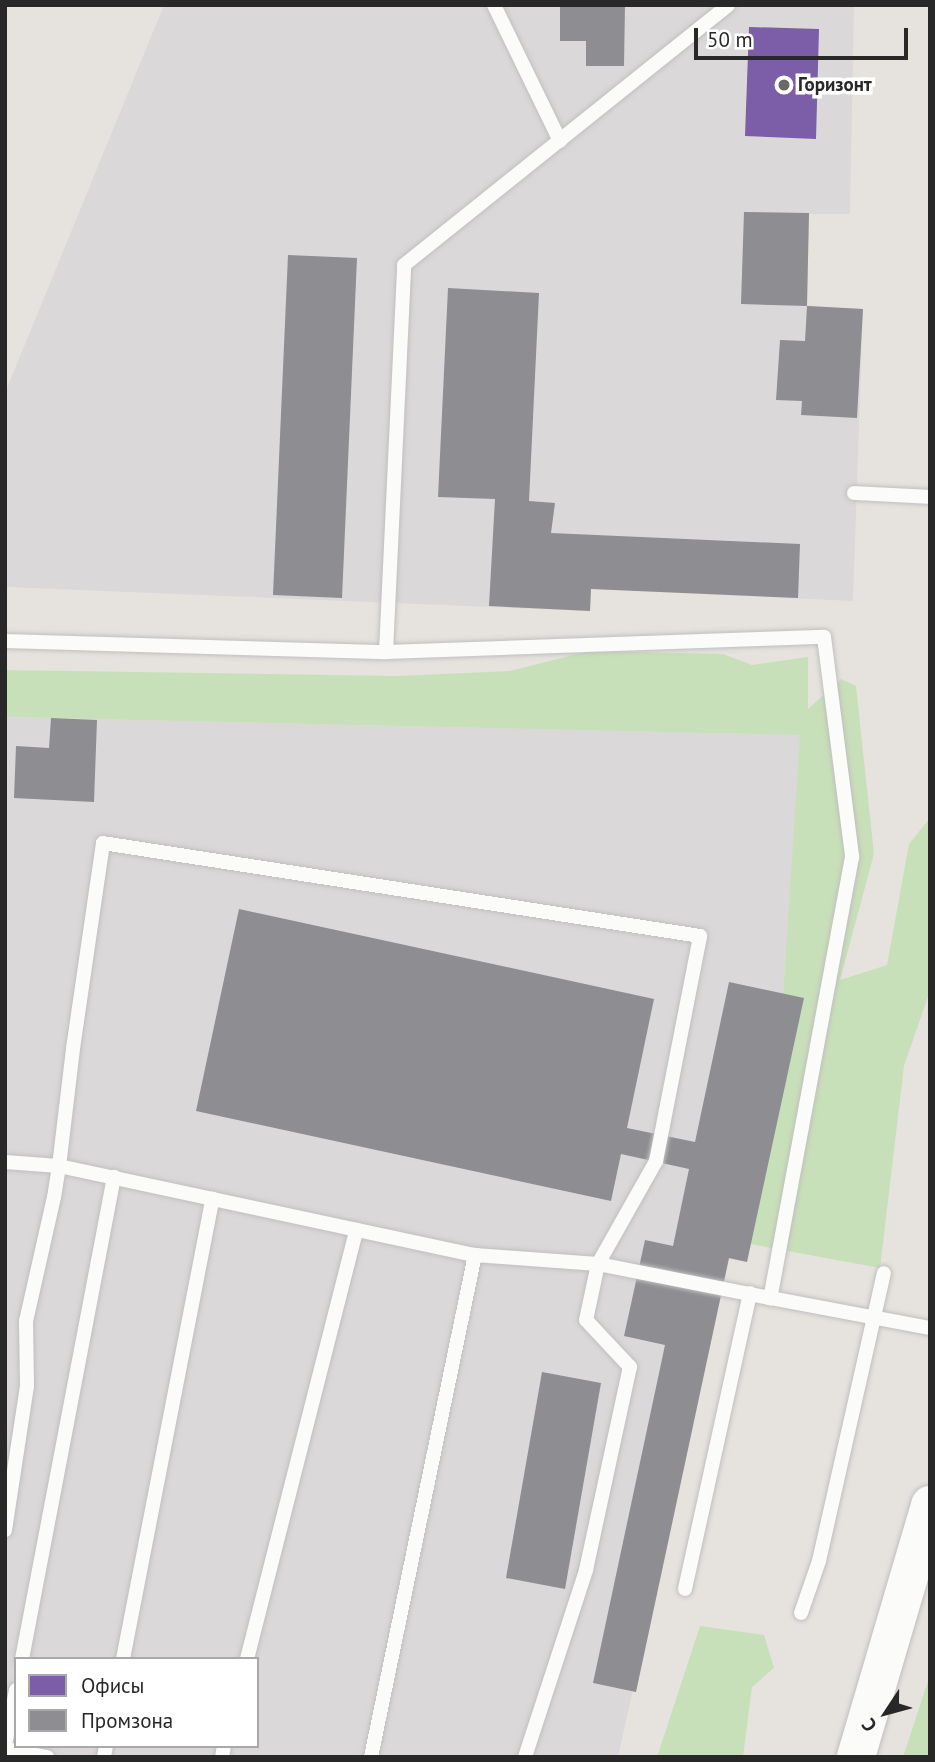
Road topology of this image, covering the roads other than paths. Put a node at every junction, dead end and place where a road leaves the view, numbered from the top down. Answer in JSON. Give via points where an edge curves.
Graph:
{"nodes":[{"id":1,"x":494,"y":5,"type":"edge"},
{"id":2,"x":728,"y":5,"type":"edge"},
{"id":3,"x":560,"y":141,"type":"junction"},
{"id":4,"x":854,"y":493,"type":"dead end"},
{"id":5,"x":930,"y":497,"type":"edge"},
{"id":6,"x":5,"y":641,"type":"edge"},
{"id":7,"x":386,"y":652,"type":"junction"},
{"id":8,"x":5,"y":1162,"type":"edge"},
{"id":9,"x":59,"y":1166,"type":"junction"},
{"id":10,"x":114,"y":1177,"type":"junction"},
{"id":11,"x":212,"y":1199,"type":"junction"},
{"id":12,"x":356,"y":1230,"type":"junction"},
{"id":13,"x":475,"y":1255,"type":"junction"},
{"id":14,"x":598,"y":1264,"type":"junction"},
{"id":15,"x":884,"y":1273,"type":"dead end"},
{"id":16,"x":750,"y":1293,"type":"junction"},
{"id":17,"x":770,"y":1298,"type":"junction"},
{"id":18,"x":874,"y":1317,"type":"junction"},
{"id":19,"x":930,"y":1328,"type":"edge"},
{"id":20,"x":930,"y":1505,"type":"edge"},
{"id":21,"x":5,"y":1530,"type":"edge"},
{"id":22,"x":685,"y":1589,"type":"dead end"},
{"id":23,"x":801,"y":1613,"type":"dead end"},
{"id":24,"x":22,"y":1657,"type":"edge"},
{"id":25,"x":123,"y":1657,"type":"edge"},
{"id":26,"x":248,"y":1657,"type":"edge"},
{"id":27,"x":14,"y":1700,"type":"edge"},
{"id":28,"x":5,"y":1747,"type":"edge"},
{"id":29,"x":47,"y":1757,"type":"edge"},
{"id":30,"x":372,"y":1757,"type":"edge"},
{"id":31,"x":526,"y":1757,"type":"edge"},
{"id":32,"x":856,"y":1757,"type":"edge"}],
"edges":[{"from":1,"to":3,"type":"lane"},
{"from":2,"to":3,"type":"lane"},
{"from":3,"to":7,"type":"lane","via":[[404,265]]},
{"from":4,"to":5,"type":"lane"},
{"from":6,"to":7,"type":"lane"},
{"from":7,"to":17,"type":"lane","via":[[824,637],[852,856]]},
{"from":8,"to":9,"type":"lane"},
{"from":9,"to":10,"type":"lane"},
{"from":9,"to":14,"type":"lane","via":[[103,843],[700,936],[656,1161]]},
{"from":9,"to":21,"type":"lane","via":[[26,1321],[27,1386]]},
{"from":10,"to":11,"type":"lane"},
{"from":10,"to":24,"type":"lane"},
{"from":11,"to":12,"type":"lane"},
{"from":11,"to":25,"type":"lane"},
{"from":12,"to":13,"type":"lane"},
{"from":12,"to":26,"type":"lane"},
{"from":13,"to":14,"type":"lane"},
{"from":13,"to":30,"type":"lane"},
{"from":14,"to":16,"type":"lane"},
{"from":14,"to":31,"type":"lane","via":[[586,1320],[629,1367],[586,1570]]},
{"from":15,"to":18,"type":"lane"},
{"from":16,"to":17,"type":"lane"},
{"from":16,"to":22,"type":"lane"},
{"from":17,"to":18,"type":"lane"},
{"from":18,"to":19,"type":"lane"},
{"from":18,"to":23,"type":"lane","via":[[819,1561]]},
{"from":20,"to":32,"type":"street"},
{"from":27,"to":28,"type":"lane"},
{"from":28,"to":29,"type":"lane"}]}
